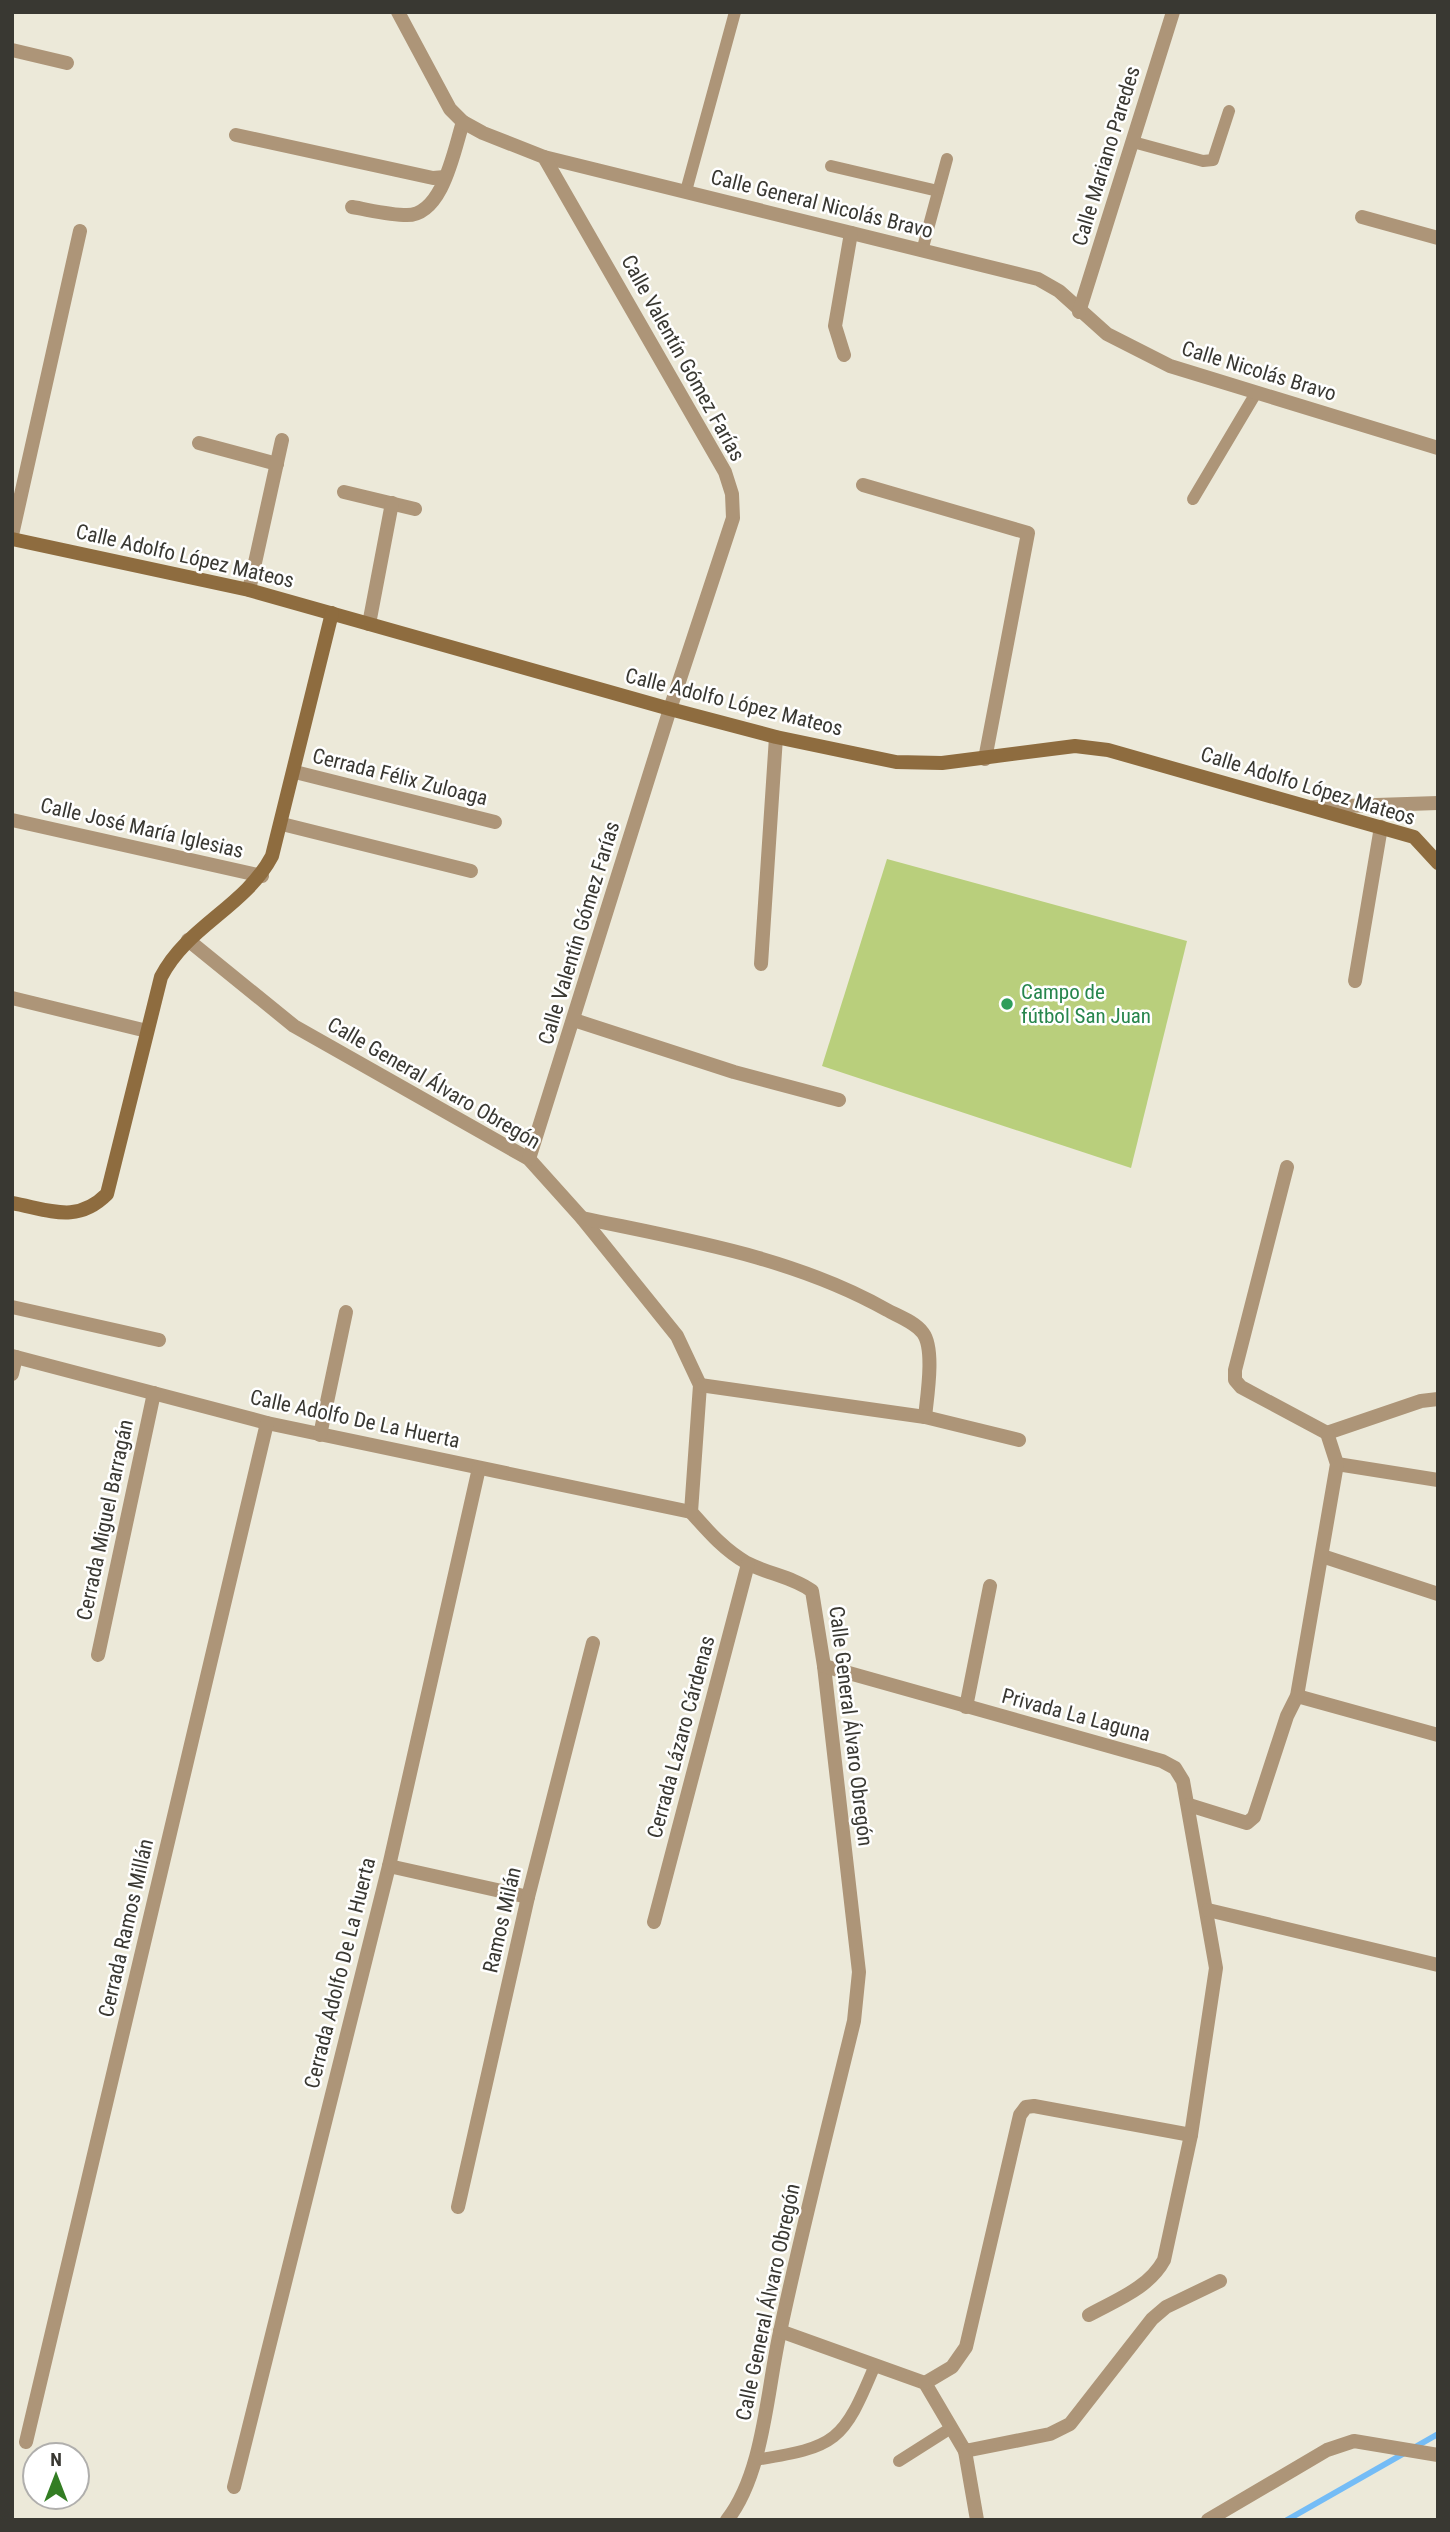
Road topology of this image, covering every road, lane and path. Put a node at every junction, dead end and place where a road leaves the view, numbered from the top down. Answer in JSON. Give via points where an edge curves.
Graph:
{"nodes":[{"id":1,"x":398,"y":12,"type":"edge"},
{"id":2,"x":735,"y":12,"type":"edge"},
{"id":3,"x":1173,"y":12,"type":"edge"},
{"id":4,"x":12,"y":50,"type":"edge"},
{"id":5,"x":67,"y":63,"type":"dead end"},
{"id":6,"x":1229,"y":111,"type":"dead end"},
{"id":7,"x":463,"y":122,"type":"junction"},
{"id":8,"x":236,"y":135,"type":"dead end"},
{"id":9,"x":1133,"y":142,"type":"junction"},
{"id":10,"x":544,"y":157,"type":"junction"},
{"id":11,"x":947,"y":159,"type":"dead end"},
{"id":12,"x":831,"y":166,"type":"dead end"},
{"id":13,"x":445,"y":177,"type":"junction"},
{"id":14,"x":686,"y":191,"type":"junction"},
{"id":15,"x":939,"y":191,"type":"junction"},
{"id":16,"x":352,"y":207,"type":"dead end"},
{"id":17,"x":1362,"y":217,"type":"dead end"},
{"id":18,"x":80,"y":231,"type":"dead end"},
{"id":19,"x":851,"y":233,"type":"junction"},
{"id":20,"x":1438,"y":237,"type":"edge"},
{"id":21,"x":922,"y":251,"type":"junction"},
{"id":22,"x":1079,"y":312,"type":"junction"},
{"id":23,"x":844,"y":355,"type":"dead end"},
{"id":24,"x":1256,"y":393,"type":"junction"},
{"id":25,"x":282,"y":440,"type":"dead end"},
{"id":26,"x":199,"y":443,"type":"dead end"},
{"id":27,"x":1438,"y":448,"type":"edge"},
{"id":28,"x":277,"y":464,"type":"junction"},
{"id":29,"x":863,"y":485,"type":"dead end"},
{"id":30,"x":344,"y":492,"type":"dead end"},
{"id":31,"x":1193,"y":499,"type":"dead end"},
{"id":32,"x":392,"y":503,"type":"junction"},
{"id":33,"x":415,"y":509,"type":"dead end"},
{"id":34,"x":12,"y":537,"type":"edge"},
{"id":35,"x":249,"y":590,"type":"junction"},
{"id":36,"x":332,"y":613,"type":"junction"},
{"id":37,"x":369,"y":624,"type":"junction"},
{"id":38,"x":670,"y":709,"type":"junction"},
{"id":39,"x":776,"y":737,"type":"junction"},
{"id":40,"x":985,"y":760,"type":"junction"},
{"id":41,"x":295,"y":772,"type":"junction"},
{"id":42,"x":1438,"y":803,"type":"edge"},
{"id":43,"x":1310,"y":807,"type":"junction"},
{"id":44,"x":12,"y":820,"type":"edge"},
{"id":45,"x":495,"y":822,"type":"dead end"},
{"id":46,"x":282,"y":824,"type":"junction"},
{"id":47,"x":1381,"y":827,"type":"junction"},
{"id":48,"x":1438,"y":863,"type":"edge"},
{"id":49,"x":471,"y":871,"type":"dead end"},
{"id":50,"x":262,"y":876,"type":"junction"},
{"id":51,"x":188,"y":940,"type":"junction"},
{"id":52,"x":761,"y":964,"type":"dead end"},
{"id":53,"x":1355,"y":981,"type":"dead end"},
{"id":54,"x":12,"y":998,"type":"edge"},
{"id":55,"x":574,"y":1020,"type":"junction"},
{"id":56,"x":147,"y":1031,"type":"junction"},
{"id":57,"x":839,"y":1100,"type":"dead end"},
{"id":58,"x":530,"y":1159,"type":"junction"},
{"id":59,"x":1287,"y":1167,"type":"dead end"},
{"id":60,"x":12,"y":1203,"type":"edge"},
{"id":61,"x":582,"y":1218,"type":"junction"},
{"id":62,"x":12,"y":1307,"type":"edge"},
{"id":63,"x":346,"y":1312,"type":"dead end"},
{"id":64,"x":159,"y":1340,"type":"dead end"},
{"id":65,"x":14,"y":1357,"type":"edge"},
{"id":66,"x":12,"y":1374,"type":"edge"},
{"id":67,"x":701,"y":1385,"type":"junction"},
{"id":68,"x":154,"y":1393,"type":"junction"},
{"id":69,"x":1438,"y":1399,"type":"edge"},
{"id":70,"x":925,"y":1417,"type":"junction"},
{"id":71,"x":267,"y":1423,"type":"junction"},
{"id":72,"x":1326,"y":1433,"type":"junction"},
{"id":73,"x":320,"y":1434,"type":"junction"},
{"id":74,"x":1019,"y":1440,"type":"dead end"},
{"id":75,"x":1337,"y":1464,"type":"junction"},
{"id":76,"x":479,"y":1468,"type":"junction"},
{"id":77,"x":1438,"y":1480,"type":"edge"},
{"id":78,"x":691,"y":1512,"type":"junction"},
{"id":79,"x":1322,"y":1556,"type":"junction"},
{"id":80,"x":748,"y":1563,"type":"junction"},
{"id":81,"x":990,"y":1586,"type":"dead end"},
{"id":82,"x":1438,"y":1594,"type":"edge"},
{"id":83,"x":593,"y":1643,"type":"dead end"},
{"id":84,"x":98,"y":1655,"type":"dead end"},
{"id":85,"x":824,"y":1666,"type":"junction"},
{"id":86,"x":1297,"y":1696,"type":"junction"},
{"id":87,"x":966,"y":1707,"type":"junction"},
{"id":88,"x":1438,"y":1735,"type":"edge"},
{"id":89,"x":1189,"y":1805,"type":"junction"},
{"id":90,"x":389,"y":1866,"type":"junction"},
{"id":91,"x":528,"y":1897,"type":"junction"},
{"id":92,"x":1208,"y":1910,"type":"junction"},
{"id":93,"x":654,"y":1922,"type":"dead end"},
{"id":94,"x":1438,"y":1965,"type":"edge"},
{"id":95,"x":1191,"y":2135,"type":"junction"},
{"id":96,"x":458,"y":2207,"type":"dead end"},
{"id":97,"x":1220,"y":2281,"type":"dead end"},
{"id":98,"x":1090,"y":2315,"type":"dead end"},
{"id":99,"x":780,"y":2331,"type":"junction"},
{"id":100,"x":875,"y":2365,"type":"junction"},
{"id":101,"x":925,"y":2383,"type":"junction"},
{"id":102,"x":951,"y":2428,"type":"junction"},
{"id":103,"x":26,"y":2441,"type":"edge"},
{"id":104,"x":965,"y":2451,"type":"junction"},
{"id":105,"x":1438,"y":2455,"type":"edge"},
{"id":106,"x":755,"y":2460,"type":"junction"},
{"id":107,"x":898,"y":2461,"type":"dead end"},
{"id":108,"x":234,"y":2487,"type":"dead end"},
{"id":109,"x":727,"y":2520,"type":"edge"},
{"id":110,"x":977,"y":2520,"type":"edge"},
{"id":111,"x":1208,"y":2520,"type":"edge"}],
"edges":[{"from":1,"to":7,"type":"street","via":[[450,109]]},
{"from":2,"to":14,"type":"lane"},
{"from":3,"to":9,"type":"street","name":"Calle Mariano Paredes"},
{"from":4,"to":5,"type":"street"},
{"from":6,"to":9,"type":"lane","via":[[1213,160]]},
{"from":7,"to":10,"type":"street"},
{"from":7,"to":13,"type":"street"},
{"from":8,"to":13,"type":"street"},
{"from":9,"to":22,"type":"street","name":"Calle Mariano Paredes"},
{"from":10,"to":14,"type":"street","name":"Calle General Nicolás Bravo"},
{"from":10,"to":38,"type":"street","name":"Calle Valentín Gómez Farías","via":[[725,472],[732,494],[733,518]]},
{"from":11,"to":15,"type":"lane"},
{"from":12,"to":15,"type":"lane"},
{"from":13,"to":16,"type":"street","via":[[424,212],[408,216]]},
{"from":14,"to":19,"type":"street","name":"Calle General Nicolás Bravo"},
{"from":15,"to":21,"type":"lane"},
{"from":17,"to":20,"type":"street"},
{"from":18,"to":34,"type":"street"},
{"from":19,"to":21,"type":"street","name":"Calle General Nicolás Bravo"},
{"from":19,"to":23,"type":"street","via":[[835,326]]},
{"from":21,"to":22,"type":"street","name":"Calle General Nicolás Bravo","via":[[1038,279],[1059,290]]},
{"from":22,"to":24,"type":"street","name":"Calle Nicolás Bravo","via":[[1107,334],[1170,366]]},
{"from":24,"to":27,"type":"street","name":"Calle Nicolás Bravo"},
{"from":24,"to":31,"type":"lane"},
{"from":25,"to":28,"type":"street"},
{"from":26,"to":28,"type":"street"},
{"from":28,"to":35,"type":"street"},
{"from":29,"to":40,"type":"street","via":[[1028,533]]},
{"from":30,"to":32,"type":"street"},
{"from":32,"to":33,"type":"street"},
{"from":32,"to":37,"type":"street"},
{"from":34,"to":35,"type":"main road","name":"Calle Adolfo López Mateos"},
{"from":35,"to":36,"type":"main road","name":"Calle Adolfo López Mateos"},
{"from":36,"to":37,"type":"main road","name":"Calle Adolfo López Mateos"},
{"from":36,"to":41,"type":"main road"},
{"from":37,"to":38,"type":"main road","name":"Calle Adolfo López Mateos"},
{"from":38,"to":39,"type":"main road","name":"Calle Adolfo López Mateos"},
{"from":38,"to":55,"type":"street","name":"Calle Valentín Gómez Farías"},
{"from":39,"to":40,"type":"main road","name":"Calle Adolfo López Mateos","via":[[896,762]]},
{"from":39,"to":52,"type":"street"},
{"from":40,"to":43,"type":"main road","name":"Calle Adolfo López Mateos","via":[[1075,746],[1108,750]]},
{"from":41,"to":45,"type":"street","name":"Cerrada Félix Zuloaga"},
{"from":41,"to":46,"type":"main road"},
{"from":42,"to":43,"type":"street"},
{"from":43,"to":47,"type":"main road","name":"Calle Adolfo López Mateos"},
{"from":44,"to":50,"type":"street","name":"Calle José María Iglesias"},
{"from":46,"to":49,"type":"street"},
{"from":46,"to":50,"type":"main road"},
{"from":47,"to":48,"type":"main road","name":"Calle Adolfo López Mateos","via":[[1414,837]]},
{"from":47,"to":53,"type":"street"},
{"from":50,"to":51,"type":"main road"},
{"from":51,"to":56,"type":"main road","via":[[161,977]]},
{"from":51,"to":58,"type":"street","name":"Calle General Álvaro Obregón","via":[[295,1026]]},
{"from":54,"to":56,"type":"street"},
{"from":55,"to":57,"type":"street","via":[[734,1072]]},
{"from":55,"to":58,"type":"street","name":"Calle Valentín Gómez Farías"},
{"from":56,"to":60,"type":"main road","via":[[107,1194],[92,1209],[71,1214]]},
{"from":58,"to":61,"type":"street","name":"Calle General Álvaro Obregón"},
{"from":59,"to":72,"type":"street","via":[[1236,1380]]},
{"from":61,"to":67,"type":"street","name":"Calle General Álvaro Obregón","via":[[677,1336]]},
{"from":61,"to":70,"type":"street","via":[[738,1250],[845,1286],[910,1323],[923,1332],[929,1345]]},
{"from":62,"to":64,"type":"street"},
{"from":63,"to":73,"type":"street"},
{"from":65,"to":66,"type":"street"},
{"from":65,"to":68,"type":"street","name":"Calle Adolfo De La Huerta"},
{"from":67,"to":70,"type":"street"},
{"from":67,"to":78,"type":"street"},
{"from":68,"to":71,"type":"street","name":"Calle Adolfo De La Huerta"},
{"from":68,"to":84,"type":"street","name":"Cerrada Miguel Barragán"},
{"from":69,"to":72,"type":"street"},
{"from":70,"to":74,"type":"street"},
{"from":71,"to":73,"type":"street","name":"Calle Adolfo De La Huerta"},
{"from":71,"to":103,"type":"street","name":"Cerrada Ramos Millán"},
{"from":72,"to":75,"type":"street"},
{"from":73,"to":76,"type":"street","name":"Calle Adolfo De La Huerta"},
{"from":75,"to":77,"type":"street"},
{"from":75,"to":79,"type":"street"},
{"from":76,"to":78,"type":"street","name":"Calle Adolfo De La Huerta"},
{"from":76,"to":90,"type":"street","name":"Cerrada Adolfo De La Huerta"},
{"from":78,"to":80,"type":"street","name":"Calle General Álvaro Obregón","via":[[720,1545]]},
{"from":79,"to":82,"type":"street"},
{"from":79,"to":86,"type":"street"},
{"from":80,"to":85,"type":"street","name":"Calle General Álvaro Obregón","via":[[812,1591]]},
{"from":80,"to":93,"type":"street","name":"Cerrada Lázaro Cárdenas"},
{"from":81,"to":87,"type":"street"},
{"from":83,"to":91,"type":"street","name":"Ramos Milán"},
{"from":85,"to":87,"type":"street","name":"Privada La Laguna"},
{"from":85,"to":99,"type":"street","name":"Calle General Álvaro Obregón","via":[[859,1972],[854,2021]]},
{"from":86,"to":88,"type":"street"},
{"from":86,"to":89,"type":"street","via":[[1252,1822]]},
{"from":87,"to":89,"type":"street","name":"Privada La Laguna","via":[[1162,1761],[1175,1768],[1183,1781]]},
{"from":89,"to":92,"type":"street","name":"Privada La Laguna"},
{"from":90,"to":91,"type":"street"},
{"from":90,"to":108,"type":"street","name":"Cerrada Adolfo De La Huerta"},
{"from":91,"to":96,"type":"street","name":"Ramos Milán"},
{"from":92,"to":94,"type":"street"},
{"from":92,"to":95,"type":"street","name":"Privada La Laguna","via":[[1216,1968]]},
{"from":95,"to":98,"type":"street","name":"Privada La Laguna","via":[[1158,2271],[1149,2281]]},
{"from":95,"to":101,"type":"street","via":[[1026,2107],[1020,2115],[966,2347],[952,2367]]},
{"from":97,"to":104,"type":"street","via":[[1166,2307],[1152,2319],[1070,2424],[1049,2434]]},
{"from":99,"to":100,"type":"street"},
{"from":99,"to":106,"type":"street","name":"Calle General Álvaro Obregón"},
{"from":100,"to":101,"type":"street"},
{"from":100,"to":106,"type":"lane","via":[[854,2415],[833,2438],[808,2452]]},
{"from":101,"to":102,"type":"street"},
{"from":102,"to":104,"type":"street"},
{"from":102,"to":107,"type":"lane"},
{"from":104,"to":110,"type":"street"},
{"from":105,"to":111,"type":"street","via":[[1354,2441],[1327,2450]]},
{"from":106,"to":109,"type":"street","name":"Calle General Álvaro Obregón"}]}
